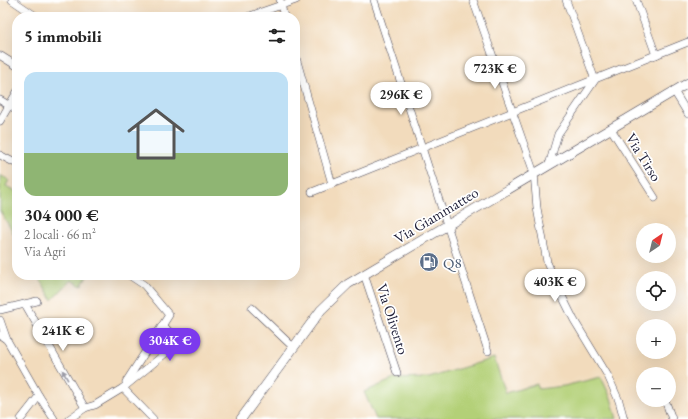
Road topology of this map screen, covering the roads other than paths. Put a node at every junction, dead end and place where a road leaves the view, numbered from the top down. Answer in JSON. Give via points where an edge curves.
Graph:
{"nodes":[{"id":1,"x":12,"y":0,"type":"edge"},
{"id":2,"x":296,"y":0,"type":"edge"},
{"id":3,"x":374,"y":0,"type":"edge"},
{"id":4,"x":473,"y":0,"type":"edge"},
{"id":5,"x":566,"y":0,"type":"edge"},
{"id":6,"x":636,"y":0,"type":"edge"},
{"id":7,"x":280,"y":3,"type":"edge"},
{"id":8,"x":30,"y":12,"type":"edge"},
{"id":9,"x":259,"y":12,"type":"edge"},
{"id":10,"x":688,"y":42,"type":"edge"},
{"id":11,"x":656,"y":55,"type":"junction"},
{"id":12,"x":1,"y":56,"type":"edge"},
{"id":13,"x":12,"y":63,"type":"edge"},
{"id":14,"x":300,"y":72,"type":"edge"},
{"id":15,"x":594,"y":80,"type":"junction"},
{"id":16,"x":688,"y":83,"type":"edge"},
{"id":17,"x":674,"y":91,"type":"junction"},
{"id":18,"x":0,"y":100,"type":"edge"},
{"id":19,"x":12,"y":101,"type":"edge"},
{"id":20,"x":10,"y":105,"type":"junction"},
{"id":21,"x":513,"y":112,"type":"junction"},
{"id":22,"x":688,"y":114,"type":"edge"},
{"id":23,"x":0,"y":121,"type":"edge"},
{"id":24,"x":611,"y":129,"type":"junction"},
{"id":25,"x":422,"y":148,"type":"junction"},
{"id":26,"x":0,"y":155,"type":"edge"},
{"id":27,"x":12,"y":161,"type":"edge"},
{"id":28,"x":549,"y":165,"type":"junction"},
{"id":29,"x":534,"y":173,"type":"junction"},
{"id":30,"x":332,"y":184,"type":"junction"},
{"id":31,"x":312,"y":192,"type":"dead end"},
{"id":32,"x":655,"y":198,"type":"dead end"},
{"id":33,"x":447,"y":226,"type":"junction"},
{"id":34,"x":364,"y":274,"type":"junction"},
{"id":35,"x":136,"y":280,"type":"edge"},
{"id":36,"x":37,"y":301,"type":"dead end"},
{"id":37,"x":25,"y":304,"type":"junction"},
{"id":38,"x":252,"y":308,"type":"dead end"},
{"id":39,"x":0,"y":310,"type":"edge"},
{"id":40,"x":0,"y":320,"type":"edge"},
{"id":41,"x":163,"y":325,"type":"junction"},
{"id":42,"x":0,"y":335,"type":"edge"},
{"id":43,"x":7,"y":340,"type":"junction"},
{"id":44,"x":293,"y":347,"type":"junction"},
{"id":45,"x":488,"y":352,"type":"dead end"},
{"id":46,"x":397,"y":373,"type":"dead end"},
{"id":47,"x":123,"y":388,"type":"junction"},
{"id":48,"x":39,"y":396,"type":"junction"},
{"id":49,"x":668,"y":407,"type":"edge"},
{"id":50,"x":85,"y":408,"type":"junction"},
{"id":51,"x":20,"y":419,"type":"edge"},
{"id":52,"x":54,"y":419,"type":"edge"},
{"id":53,"x":69,"y":419,"type":"edge"},
{"id":54,"x":153,"y":419,"type":"edge"},
{"id":55,"x":241,"y":419,"type":"edge"},
{"id":56,"x":624,"y":419,"type":"edge"},
{"id":57,"x":672,"y":419,"type":"edge"}],
"edges":[{"from":1,"to":8,"type":"street"},
{"from":2,"to":7,"type":"street"},
{"from":3,"to":25,"type":"street"},
{"from":4,"to":21,"type":"street"},
{"from":5,"to":15,"type":"street"},
{"from":6,"to":11,"type":"street"},
{"from":7,"to":9,"type":"street"},
{"from":10,"to":11,"type":"street"},
{"from":11,"to":15,"type":"street"},
{"from":12,"to":13,"type":"street"},
{"from":14,"to":30,"type":"street"},
{"from":15,"to":21,"type":"street"},
{"from":15,"to":28,"type":"street","via":[[558,134]]},
{"from":16,"to":17,"type":"street","name":"Via Giammatteo"},
{"from":17,"to":22,"type":"street"},
{"from":17,"to":24,"type":"street","name":"Via Giammatteo"},
{"from":18,"to":20,"type":"street"},
{"from":19,"to":20,"type":"street"},
{"from":20,"to":23,"type":"street"},
{"from":21,"to":25,"type":"street"},
{"from":21,"to":29,"type":"street"},
{"from":24,"to":28,"type":"street","name":"Via Giammatteo"},
{"from":24,"to":32,"type":"street","name":"Via Tirso"},
{"from":25,"to":30,"type":"street"},
{"from":25,"to":33,"type":"street"},
{"from":26,"to":27,"type":"street"},
{"from":28,"to":29,"type":"street","name":"Via Giammatteo"},
{"from":29,"to":33,"type":"street","name":"Via Giammatteo"},
{"from":29,"to":56,"type":"street","via":[[537,208],[547,262],[574,320],[608,376]]},
{"from":30,"to":31,"type":"street"},
{"from":33,"to":34,"type":"street","name":"Via Giammatteo"},
{"from":33,"to":45,"type":"street"},
{"from":34,"to":44,"type":"street","name":"Via Giammatteo","via":[[334,296]]},
{"from":34,"to":46,"type":"street","name":"Via Olivento"},
{"from":35,"to":41,"type":"street","via":[[144,285],[169,315]]},
{"from":36,"to":37,"type":"street"},
{"from":37,"to":39,"type":"street"},
{"from":50,"to":37,"type":"street","one_way":true},
{"from":38,"to":44,"type":"street"},
{"from":40,"to":43,"type":"street"},
{"from":41,"to":47,"type":"street"},
{"from":41,"to":47,"type":"street","via":[[173,338],[172,348]]},
{"from":42,"to":43,"type":"street"},
{"from":43,"to":48,"type":"street"},
{"from":44,"to":55,"type":"street","name":"Via Giammatteo"},
{"from":47,"to":50,"type":"street","via":[[95,405]]},
{"from":47,"to":54,"type":"street"},
{"from":48,"to":51,"type":"street"},
{"from":48,"to":52,"type":"street"},
{"from":49,"to":57,"type":"street"},
{"from":50,"to":53,"type":"street"}]}
